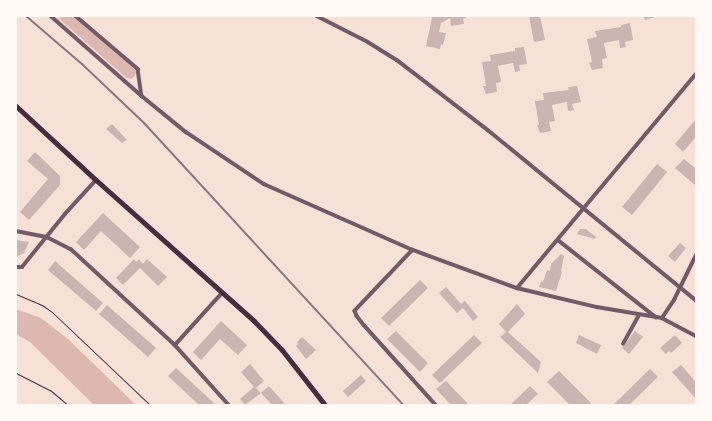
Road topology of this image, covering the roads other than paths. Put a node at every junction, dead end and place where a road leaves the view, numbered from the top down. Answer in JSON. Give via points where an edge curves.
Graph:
{"nodes":[{"id":1,"x":51,"y":16,"type":"edge"},
{"id":2,"x":76,"y":16,"type":"edge"},
{"id":3,"x":317,"y":16,"type":"edge"},
{"id":4,"x":696,"y":74,"type":"edge"},
{"id":5,"x":142,"y":96,"type":"junction"},
{"id":6,"x":16,"y":106,"type":"edge"},
{"id":7,"x":96,"y":180,"type":"junction"},
{"id":8,"x":585,"y":208,"type":"junction"},
{"id":9,"x":16,"y":231,"type":"edge"},
{"id":10,"x":47,"y":236,"type":"junction"},
{"id":11,"x":558,"y":240,"type":"junction"},
{"id":12,"x":413,"y":250,"type":"junction"},
{"id":13,"x":696,"y":255,"type":"edge"},
{"id":14,"x":16,"y":267,"type":"edge"},
{"id":15,"x":680,"y":287,"type":"junction"},
{"id":16,"x":517,"y":288,"type":"junction"},
{"id":17,"x":222,"y":293,"type":"junction"},
{"id":18,"x":696,"y":300,"type":"edge"},
{"id":19,"x":639,"y":315,"type":"junction"},
{"id":20,"x":657,"y":318,"type":"junction"},
{"id":21,"x":662,"y":318,"type":"junction"},
{"id":22,"x":696,"y":336,"type":"edge"},
{"id":23,"x":623,"y":344,"type":"dead end"},
{"id":24,"x":175,"y":345,"type":"junction"},
{"id":25,"x":229,"y":405,"type":"edge"},
{"id":26,"x":325,"y":405,"type":"edge"},
{"id":27,"x":436,"y":405,"type":"edge"}],
"edges":[{"from":1,"to":5,"type":"street"},
{"from":2,"to":5,"type":"street","via":[[138,69]]},
{"from":3,"to":8,"type":"street","via":[[368,42],[403,64]]},
{"from":4,"to":8,"type":"street"},
{"from":5,"to":12,"type":"street","via":[[186,132],[264,184]]},
{"from":6,"to":7,"type":"main road"},
{"from":7,"to":10,"type":"street"},
{"from":7,"to":17,"type":"main road"},
{"from":8,"to":11,"type":"street"},
{"from":8,"to":15,"type":"street"},
{"from":9,"to":10,"type":"street"},
{"from":10,"to":14,"type":"street","via":[[22,267]]},
{"from":10,"to":24,"type":"street","via":[[71,249]]},
{"from":11,"to":16,"type":"street"},
{"from":11,"to":20,"type":"street"},
{"from":12,"to":16,"type":"street"},
{"from":12,"to":27,"type":"street","via":[[355,310],[356,316]]},
{"from":13,"to":15,"type":"street"},
{"from":15,"to":18,"type":"street"},
{"from":15,"to":21,"type":"street"},
{"from":16,"to":19,"type":"street"},
{"from":17,"to":24,"type":"street"},
{"from":17,"to":26,"type":"main road","via":[[282,350]]},
{"from":19,"to":20,"type":"street"},
{"from":19,"to":23,"type":"street"},
{"from":20,"to":21,"type":"street"},
{"from":21,"to":22,"type":"street"},
{"from":24,"to":25,"type":"street"}]}
